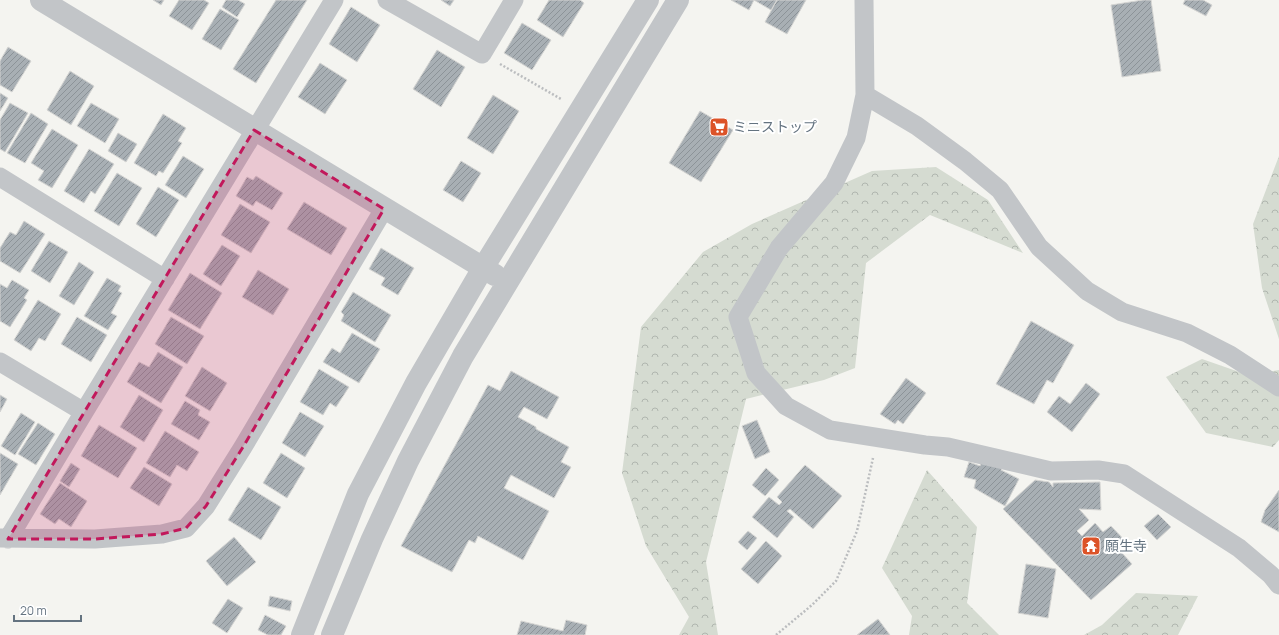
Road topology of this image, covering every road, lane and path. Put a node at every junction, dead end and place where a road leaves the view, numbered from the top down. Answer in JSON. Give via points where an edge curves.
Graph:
{"nodes":[{"id":1,"x":41,"y":0,"type":"edge"},
{"id":2,"x":334,"y":0,"type":"edge"},
{"id":3,"x":387,"y":0,"type":"edge"},
{"id":4,"x":514,"y":0,"type":"edge"},
{"id":5,"x":648,"y":0,"type":"edge"},
{"id":6,"x":678,"y":0,"type":"edge"},
{"id":7,"x":864,"y":0,"type":"edge"},
{"id":8,"x":482,"y":54,"type":"junction"},
{"id":9,"x":865,"y":95,"type":"junction"},
{"id":10,"x":582,"y":110,"type":"junction"},
{"id":11,"x":254,"y":130,"type":"junction"},
{"id":12,"x":0,"y":177,"type":"edge"},
{"id":13,"x":384,"y":209,"type":"junction"},
{"id":14,"x":483,"y":268,"type":"junction"},
{"id":15,"x":165,"y":279,"type":"junction"},
{"id":16,"x":508,"y":283,"type":"junction"},
{"id":17,"x":0,"y":362,"type":"edge"},
{"id":18,"x":1279,"y":387,"type":"edge"},
{"id":19,"x":84,"y":412,"type":"junction"},
{"id":20,"x":878,"y":438,"type":"junction"},
{"id":21,"x":4,"y":539,"type":"edge"},
{"id":22,"x":1279,"y":585,"type":"edge"},
{"id":23,"x":302,"y":635,"type":"edge"},
{"id":24,"x":332,"y":635,"type":"edge"},
{"id":25,"x":776,"y":635,"type":"edge"}],
"edges":[{"from":1,"to":11,"type":"street"},
{"from":2,"to":11,"type":"street"},
{"from":3,"to":8,"type":"street"},
{"from":4,"to":8,"type":"street"},
{"from":5,"to":10,"type":"street"},
{"from":6,"to":16,"type":"street"},
{"from":7,"to":9,"type":"street"},
{"from":8,"to":10,"type":"path"},
{"from":9,"to":18,"type":"street","via":[[918,126],[1000,190],[1039,247],[1087,291],[1122,312],[1194,337],[1230,355]]},
{"from":9,"to":20,"type":"street","via":[[856,138],[834,183],[779,248],[738,317],[756,373],[786,406],[830,430]]},
{"from":10,"to":14,"type":"street"},
{"from":11,"to":13,"type":"street"},
{"from":11,"to":15,"type":"street"},
{"from":12,"to":15,"type":"street"},
{"from":13,"to":14,"type":"street"},
{"from":13,"to":21,"type":"street","via":[[243,447],[206,506],[186,528],[162,534],[94,539]]},
{"from":14,"to":16,"type":"street"},
{"from":14,"to":23,"type":"street","via":[[416,383],[358,494]]},
{"from":15,"to":19,"type":"street"},
{"from":16,"to":24,"type":"street","via":[[463,356],[408,460]]},
{"from":17,"to":19,"type":"street"},
{"from":19,"to":21,"type":"street"},
{"from":20,"to":22,"type":"street","via":[[948,447],[1051,471],[1098,470],[1124,474],[1239,548]]},
{"from":20,"to":25,"type":"path","via":[[857,531],[836,581]]}]}
